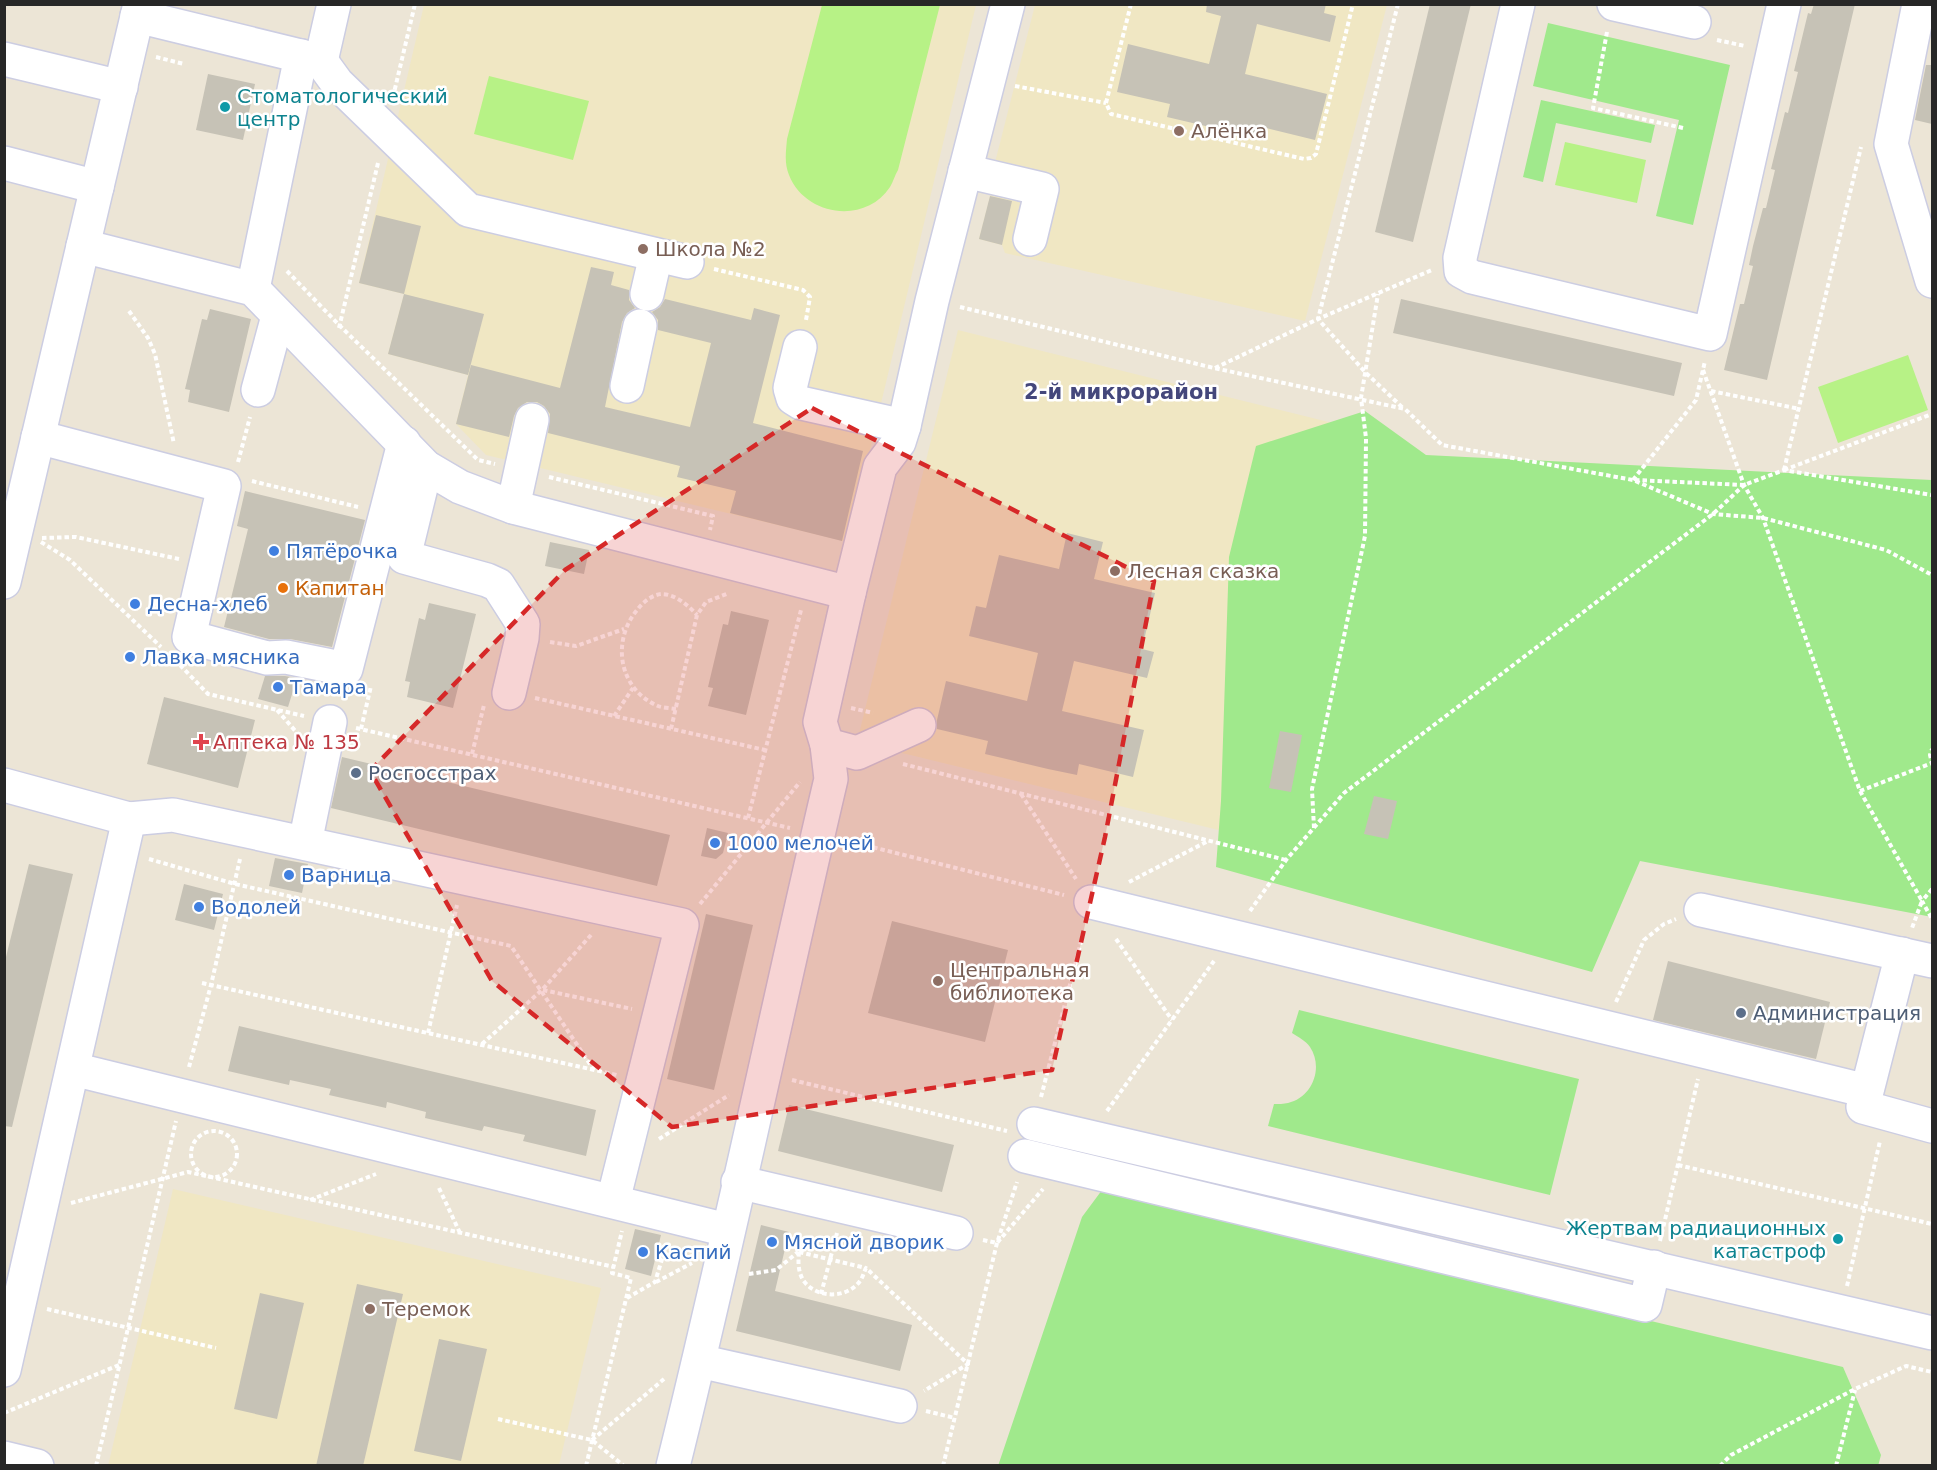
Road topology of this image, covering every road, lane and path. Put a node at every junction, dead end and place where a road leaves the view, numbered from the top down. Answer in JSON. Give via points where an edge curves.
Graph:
{"nodes":[{"id":1,"x":334,"y":4,"type":"edge"},
{"id":2,"x":415,"y":4,"type":"edge"},
{"id":3,"x":1008,"y":4,"type":"edge"},
{"id":4,"x":1131,"y":4,"type":"edge"},
{"id":5,"x":1353,"y":4,"type":"edge"},
{"id":6,"x":1398,"y":4,"type":"edge"},
{"id":7,"x":1518,"y":4,"type":"edge"},
{"id":8,"x":1784,"y":4,"type":"edge"},
{"id":9,"x":1919,"y":4,"type":"edge"},
{"id":10,"x":139,"y":10,"type":"edge"},
{"id":11,"x":1611,"y":16,"type":"edge"},
{"id":12,"x":1694,"y":22,"type":"joint"},
{"id":13,"x":1773,"y":53,"type":"junction"},
{"id":14,"x":152,"y":56,"type":"dead end"},
{"id":15,"x":311,"y":58,"type":"junction"},
{"id":16,"x":4,"y":59,"type":"edge"},
{"id":17,"x":184,"y":64,"type":"dead end"},
{"id":18,"x":987,"y":81,"type":"junction"},
{"id":19,"x":121,"y":87,"type":"junction"},
{"id":20,"x":1106,"y":103,"type":"junction"},
{"id":21,"x":1683,"y":128,"type":"dead end"},
{"id":22,"x":386,"y":130,"type":"junction"},
{"id":23,"x":1863,"y":138,"type":"dead end"},
{"id":24,"x":4,"y":163,"type":"edge"},
{"id":25,"x":965,"y":171,"type":"junction"},
{"id":26,"x":97,"y":187,"type":"junction"},
{"id":27,"x":1030,"y":240,"type":"dead end"},
{"id":28,"x":83,"y":246,"type":"junction"},
{"id":29,"x":262,"y":246,"type":"junction"},
{"id":30,"x":1460,"y":258,"type":"junction"},
{"id":31,"x":672,"y":259,"type":"junction"},
{"id":32,"x":1931,"y":268,"type":"edge"},
{"id":33,"x":253,"y":289,"type":"junction"},
{"id":34,"x":803,"y":290,"type":"dead end"},
{"id":35,"x":647,"y":294,"type":"dead end"},
{"id":36,"x":1378,"y":294,"type":"junction"},
{"id":37,"x":956,"y":306,"type":"dead end"},
{"id":38,"x":129,"y":311,"type":"dead end"},
{"id":39,"x":278,"y":316,"type":"junction"},
{"id":40,"x":1318,"y":319,"type":"junction"},
{"id":41,"x":340,"y":326,"type":"junction"},
{"id":42,"x":640,"y":326,"type":"dead end"},
{"id":43,"x":800,"y":347,"type":"dead end"},
{"id":44,"x":316,"y":354,"type":"junction"},
{"id":45,"x":1214,"y":368,"type":"junction"},
{"id":46,"x":1365,"y":372,"type":"junction"},
{"id":47,"x":627,"y":386,"type":"dead end"},
{"id":48,"x":258,"y":390,"type":"joint"},
{"id":49,"x":1711,"y":391,"type":"junction"},
{"id":50,"x":1361,"y":398,"type":"junction"},
{"id":51,"x":1405,"y":409,"type":"junction"},
{"id":52,"x":1800,"y":409,"type":"junction"},
{"id":53,"x":1932,"y":414,"type":"edge"},
{"id":54,"x":532,"y":420,"type":"dead end"},
{"id":55,"x":904,"y":426,"type":"junction"},
{"id":56,"x":38,"y":437,"type":"junction"},
{"id":57,"x":404,"y":443,"type":"junction"},
{"id":58,"x":238,"y":461,"type":"dead end"},
{"id":59,"x":426,"y":467,"type":"junction"},
{"id":60,"x":1784,"y":470,"type":"junction"},
{"id":61,"x":521,"y":471,"type":"junction"},
{"id":62,"x":180,"y":474,"type":"junction"},
{"id":63,"x":245,"y":479,"type":"dead end"},
{"id":64,"x":1633,"y":480,"type":"junction"},
{"id":65,"x":1744,"y":485,"type":"junction"},
{"id":66,"x":1932,"y":495,"type":"edge"},
{"id":67,"x":14,"y":498,"type":"edge"},
{"id":68,"x":513,"y":507,"type":"junction"},
{"id":69,"x":385,"y":514,"type":"junction"},
{"id":70,"x":1713,"y":514,"type":"junction"},
{"id":71,"x":1763,"y":518,"type":"junction"},
{"id":72,"x":704,"y":557,"type":"junction"},
{"id":73,"x":206,"y":565,"type":"junction"},
{"id":74,"x":1932,"y":575,"type":"edge"},
{"id":75,"x":4,"y":582,"type":"edge"},
{"id":76,"x":849,"y":592,"type":"junction"},
{"id":77,"x":738,"y":595,"type":"dead end"},
{"id":78,"x":790,"y":608,"type":"dead end"},
{"id":79,"x":697,"y":615,"type":"junction"},
{"id":80,"x":624,"y":629,"type":"junction"},
{"id":81,"x":522,"y":638,"type":"junction"},
{"id":82,"x":165,"y":651,"type":"dead end"},
{"id":83,"x":174,"y":659,"type":"dead end"},
{"id":84,"x":633,"y":688,"type":"junction"},
{"id":85,"x":509,"y":693,"type":"junction"},
{"id":86,"x":824,"y":703,"type":"junction"},
{"id":87,"x":676,"y":709,"type":"junction"},
{"id":88,"x":878,"y":714,"type":"dead end"},
{"id":89,"x":614,"y":716,"type":"junction"},
{"id":90,"x":330,"y":722,"type":"junction"},
{"id":91,"x":919,"y":725,"type":"dead end"},
{"id":92,"x":671,"y":729,"type":"junction"},
{"id":93,"x":827,"y":745,"type":"junction"},
{"id":94,"x":1932,"y":749,"type":"edge"},
{"id":95,"x":765,"y":750,"type":"junction"},
{"id":96,"x":472,"y":754,"type":"junction"},
{"id":97,"x":901,"y":764,"type":"dead end"},
{"id":98,"x":803,"y":779,"type":"dead end"},
{"id":99,"x":4,"y":785,"type":"edge"},
{"id":100,"x":1860,"y":791,"type":"junction"},
{"id":101,"x":1021,"y":794,"type":"junction"},
{"id":102,"x":748,"y":818,"type":"junction"},
{"id":103,"x":129,"y":819,"type":"junction"},
{"id":104,"x":767,"y":822,"type":"junction"},
{"id":105,"x":1314,"y":828,"type":"junction"},
{"id":106,"x":245,"y":830,"type":"junction"},
{"id":107,"x":798,"y":830,"type":"dead end"},
{"id":108,"x":838,"y":838,"type":"dead end"},
{"id":109,"x":1208,"y":840,"type":"junction"},
{"id":110,"x":305,"y":843,"type":"junction"},
{"id":111,"x":123,"y":850,"type":"junction"},
{"id":112,"x":1286,"y":860,"type":"junction"},
{"id":113,"x":463,"y":878,"type":"junction"},
{"id":114,"x":235,"y":884,"type":"junction"},
{"id":115,"x":1932,"y":889,"type":"edge"},
{"id":116,"x":1922,"y":901,"type":"junction"},
{"id":117,"x":1091,"y":902,"type":"junction"},
{"id":118,"x":614,"y":910,"type":"junction"},
{"id":119,"x":1701,"y":910,"type":"joint"},
{"id":120,"x":1932,"y":919,"type":"edge"},
{"id":121,"x":682,"y":925,"type":"junction"},
{"id":122,"x":450,"y":932,"type":"junction"},
{"id":123,"x":1231,"y":936,"type":"junction"},
{"id":124,"x":1917,"y":958,"type":"edge"},
{"id":125,"x":202,"y":983,"type":"dead end"},
{"id":126,"x":211,"y":985,"type":"junction"},
{"id":127,"x":542,"y":990,"type":"junction"},
{"id":128,"x":660,"y":1014,"type":"junction"},
{"id":129,"x":1172,"y":1020,"type":"junction"},
{"id":130,"x":1605,"y":1028,"type":"junction"},
{"id":131,"x":428,"y":1033,"type":"junction"},
{"id":132,"x":481,"y":1045,"type":"junction"},
{"id":133,"x":1704,"y":1052,"type":"junction"},
{"id":134,"x":73,"y":1069,"type":"junction"},
{"id":135,"x":594,"y":1070,"type":"junction"},
{"id":136,"x":763,"y":1073,"type":"junction"},
{"id":137,"x":644,"y":1081,"type":"junction"},
{"id":138,"x":182,"y":1095,"type":"junction"},
{"id":139,"x":1872,"y":1104,"type":"junction"},
{"id":140,"x":1034,"y":1124,"type":"junction"},
{"id":141,"x":1932,"y":1126,"type":"edge"},
{"id":142,"x":1089,"y":1136,"type":"junction"},
{"id":143,"x":424,"y":1155,"type":"junction"},
{"id":144,"x":1025,"y":1156,"type":"joint"},
{"id":145,"x":624,"y":1161,"type":"junction"},
{"id":146,"x":1678,"y":1165,"type":"junction"},
{"id":147,"x":383,"y":1171,"type":"dead end"},
{"id":148,"x":209,"y":1177,"type":"junction"},
{"id":149,"x":163,"y":1178,"type":"junction"},
{"id":150,"x":738,"y":1182,"type":"junction"},
{"id":151,"x":310,"y":1200,"type":"junction"},
{"id":152,"x":621,"y":1203,"type":"junction"},
{"id":153,"x":844,"y":1207,"type":"junction"},
{"id":154,"x":1865,"y":1208,"type":"junction"},
{"id":155,"x":40,"y":1212,"type":"junction"},
{"id":156,"x":674,"y":1216,"type":"junction"},
{"id":157,"x":1932,"y":1224,"type":"edge"},
{"id":158,"x":728,"y":1230,"type":"junction"},
{"id":159,"x":460,"y":1233,"type":"junction"},
{"id":160,"x":956,"y":1233,"type":"dead end"},
{"id":161,"x":798,"y":1252,"type":"junction"},
{"id":162,"x":698,"y":1259,"type":"dead end"},
{"id":163,"x":830,"y":1259,"type":"junction"},
{"id":164,"x":614,"y":1266,"type":"junction"},
{"id":165,"x":1654,"y":1267,"type":"junction"},
{"id":166,"x":866,"y":1268,"type":"junction"},
{"id":167,"x":745,"y":1275,"type":"dead end"},
{"id":168,"x":655,"y":1282,"type":"junction"},
{"id":169,"x":821,"y":1294,"type":"junction"},
{"id":170,"x":626,"y":1298,"type":"junction"},
{"id":171,"x":20,"y":1303,"type":"junction"},
{"id":172,"x":1842,"y":1311,"type":"junction"},
{"id":173,"x":128,"y":1328,"type":"junction"},
{"id":174,"x":1932,"y":1332,"type":"edge"},
{"id":175,"x":216,"y":1348,"type":"dead end"},
{"id":176,"x":699,"y":1361,"type":"junction"},
{"id":177,"x":968,"y":1364,"type":"junction"},
{"id":178,"x":119,"y":1365,"type":"junction"},
{"id":179,"x":4,"y":1370,"type":"edge"},
{"id":180,"x":1932,"y":1372,"type":"edge"},
{"id":181,"x":1855,"y":1389,"type":"junction"},
{"id":182,"x":900,"y":1406,"type":"joint"},
{"id":183,"x":4,"y":1413,"type":"edge"},
{"id":184,"x":498,"y":1419,"type":"dead end"},
{"id":185,"x":592,"y":1440,"type":"junction"},
{"id":186,"x":4,"y":1458,"type":"edge"},
{"id":187,"x":37,"y":1466,"type":"edge"},
{"id":188,"x":96,"y":1466,"type":"edge"},
{"id":189,"x":586,"y":1466,"type":"edge"},
{"id":190,"x":624,"y":1466,"type":"edge"},
{"id":191,"x":673,"y":1466,"type":"edge"},
{"id":192,"x":944,"y":1466,"type":"edge"},
{"id":193,"x":1720,"y":1466,"type":"edge"},
{"id":194,"x":1836,"y":1466,"type":"edge"}],
"edges":[{"from":1,"to":15,"type":"street"},
{"from":2,"to":22,"type":"path"},
{"from":3,"to":18,"type":"street"},
{"from":4,"to":20,"type":"path"},
{"from":5,"to":20,"type":"path","via":[[1316,154],[1311,158],[1111,114]]},
{"from":6,"to":40,"type":"path"},
{"from":7,"to":30,"type":"street"},
{"from":8,"to":13,"type":"street"},
{"from":9,"to":32,"type":"street","via":[[1891,144]]},
{"from":10,"to":15,"type":"street"},
{"from":10,"to":19,"type":"street"},
{"from":11,"to":12,"type":"street"},
{"from":11,"to":21,"type":"path","via":[[1593,108]]},
{"from":12,"to":13,"type":"path","via":[[1704,36]]},
{"from":13,"to":30,"type":"street","via":[[1710,334],[1472,277],[1461,271]]},
{"from":14,"to":17,"type":"path"},
{"from":15,"to":22,"type":"street"},
{"from":15,"to":29,"type":"street"},
{"from":16,"to":19,"type":"street"},
{"from":18,"to":20,"type":"path"},
{"from":18,"to":25,"type":"street"},
{"from":19,"to":26,"type":"street"},
{"from":22,"to":31,"type":"street","via":[[468,210]]},
{"from":22,"to":41,"type":"path"},
{"from":23,"to":52,"type":"path"},
{"from":24,"to":26,"type":"street"},
{"from":25,"to":27,"type":"street","via":[[1042,189]]},
{"from":25,"to":55,"type":"street"},
{"from":26,"to":28,"type":"street"},
{"from":28,"to":33,"type":"street"},
{"from":28,"to":56,"type":"street"},
{"from":29,"to":33,"type":"street"},
{"from":29,"to":41,"type":"path"},
{"from":30,"to":36,"type":"path"},
{"from":31,"to":34,"type":"path"},
{"from":31,"to":35,"type":"street"},
{"from":33,"to":39,"type":"street"},
{"from":36,"to":40,"type":"path"},
{"from":36,"to":46,"type":"path"},
{"from":37,"to":45,"type":"path"},
{"from":38,"to":62,"type":"path","via":[[155,354]]},
{"from":39,"to":44,"type":"street"},
{"from":39,"to":48,"type":"street"},
{"from":40,"to":45,"type":"path"},
{"from":40,"to":46,"type":"path"},
{"from":41,"to":44,"type":"path"},
{"from":41,"to":61,"type":"path","via":[[478,460]]},
{"from":42,"to":47,"type":"street"},
{"from":43,"to":55,"type":"street","via":[[790,388],[793,398]]},
{"from":44,"to":57,"type":"street"},
{"from":45,"to":50,"type":"path"},
{"from":46,"to":50,"type":"path"},
{"from":46,"to":51,"type":"path"},
{"from":48,"to":58,"type":"path"},
{"from":49,"to":52,"type":"path"},
{"from":49,"to":64,"type":"path","via":[[1703,370],[1696,400]]},
{"from":49,"to":65,"type":"path"},
{"from":50,"to":51,"type":"path"},
{"from":50,"to":105,"type":"path","via":[[1366,438],[1365,536],[1312,789]]},
{"from":51,"to":64,"type":"path","via":[[1442,446]]},
{"from":52,"to":60,"type":"path"},
{"from":53,"to":60,"type":"path"},
{"from":54,"to":61,"type":"street"},
{"from":55,"to":76,"type":"street","via":[[899,442],[880,467]]},
{"from":56,"to":62,"type":"street"},
{"from":56,"to":67,"type":"street"},
{"from":57,"to":59,"type":"street"},
{"from":57,"to":69,"type":"street"},
{"from":59,"to":68,"type":"street","via":[[460,487]]},
{"from":59,"to":81,"type":"street","via":[[404,557],[498,585],[523,624]]},
{"from":60,"to":65,"type":"path"},
{"from":60,"to":66,"type":"path"},
{"from":61,"to":68,"type":"street"},
{"from":61,"to":72,"type":"path","via":[[713,516]]},
{"from":62,"to":73,"type":"street","via":[[224,486]]},
{"from":63,"to":69,"type":"path"},
{"from":64,"to":65,"type":"path"},
{"from":64,"to":70,"type":"path"},
{"from":65,"to":70,"type":"path"},
{"from":65,"to":71,"type":"path"},
{"from":67,"to":75,"type":"street"},
{"from":68,"to":72,"type":"street"},
{"from":69,"to":73,"type":"street","via":[[346,669],[286,657],[267,658],[189,637]]},
{"from":70,"to":71,"type":"path"},
{"from":70,"to":105,"type":"path","via":[[1344,793]]},
{"from":71,"to":74,"type":"path","via":[[1886,550]]},
{"from":71,"to":100,"type":"path"},
{"from":72,"to":76,"type":"street"},
{"from":73,"to":82,"type":"path","via":[[76,537],[36,538],[70,560]]},
{"from":76,"to":86,"type":"street"},
{"from":77,"to":79,"type":"path","via":[[728,593],[706,602]]},
{"from":78,"to":95,"type":"path","via":[[801,610]]},
{"from":79,"to":80,"type":"path","via":[[677,599],[660,594],[644,602]]},
{"from":79,"to":87,"type":"path"},
{"from":80,"to":81,"type":"path","via":[[576,646]]},
{"from":80,"to":84,"type":"path","via":[[625,670]]},
{"from":81,"to":85,"type":"street"},
{"from":83,"to":90,"type":"path","via":[[208,694]]},
{"from":84,"to":87,"type":"path","via":[[659,707]]},
{"from":84,"to":89,"type":"path"},
{"from":85,"to":89,"type":"path"},
{"from":85,"to":96,"type":"path","via":[[488,689]]},
{"from":86,"to":88,"type":"path"},
{"from":86,"to":93,"type":"street","via":[[820,722]]},
{"from":87,"to":92,"type":"path"},
{"from":89,"to":92,"type":"path"},
{"from":90,"to":96,"type":"path"},
{"from":90,"to":110,"type":"street"},
{"from":91,"to":93,"type":"street","via":[[857,753]]},
{"from":92,"to":95,"type":"path"},
{"from":93,"to":136,"type":"street","via":[[831,779]]},
{"from":94,"to":100,"type":"path","via":[[1932,763]]},
{"from":95,"to":102,"type":"path"},
{"from":96,"to":102,"type":"path"},
{"from":97,"to":101,"type":"path"},
{"from":98,"to":104,"type":"path"},
{"from":99,"to":103,"type":"street"},
{"from":100,"to":116,"type":"path"},
{"from":101,"to":109,"type":"path"},
{"from":101,"to":117,"type":"path"},
{"from":102,"to":104,"type":"path"},
{"from":103,"to":106,"type":"street","via":[[174,815]]},
{"from":103,"to":111,"type":"street"},
{"from":104,"to":107,"type":"path"},
{"from":104,"to":121,"type":"path"},
{"from":105,"to":112,"type":"path"},
{"from":106,"to":110,"type":"street"},
{"from":106,"to":114,"type":"path"},
{"from":108,"to":117,"type":"path"},
{"from":109,"to":112,"type":"path"},
{"from":109,"to":117,"type":"path"},
{"from":110,"to":113,"type":"street"},
{"from":111,"to":114,"type":"path"},
{"from":111,"to":134,"type":"street"},
{"from":112,"to":123,"type":"path"},
{"from":113,"to":118,"type":"street"},
{"from":113,"to":122,"type":"path"},
{"from":114,"to":122,"type":"path"},
{"from":114,"to":126,"type":"path"},
{"from":115,"to":116,"type":"path"},
{"from":116,"to":120,"type":"path"},
{"from":116,"to":124,"type":"path"},
{"from":117,"to":123,"type":"street"},
{"from":117,"to":129,"type":"path"},
{"from":117,"to":140,"type":"path"},
{"from":118,"to":121,"type":"street"},
{"from":118,"to":127,"type":"path"},
{"from":119,"to":124,"type":"street"},
{"from":119,"to":130,"type":"path","via":[[1664,924],[1644,940]]},
{"from":121,"to":128,"type":"street"},
{"from":122,"to":127,"type":"path","via":[[511,946]]},
{"from":122,"to":131,"type":"path"},
{"from":123,"to":129,"type":"path"},
{"from":123,"to":130,"type":"street"},
{"from":124,"to":139,"type":"street"},
{"from":125,"to":126,"type":"path"},
{"from":126,"to":131,"type":"path"},
{"from":126,"to":138,"type":"path"},
{"from":127,"to":128,"type":"path"},
{"from":127,"to":132,"type":"path"},
{"from":127,"to":135,"type":"path"},
{"from":128,"to":137,"type":"street"},
{"from":129,"to":142,"type":"path"},
{"from":130,"to":133,"type":"street"},
{"from":131,"to":132,"type":"path"},
{"from":132,"to":135,"type":"path"},
{"from":133,"to":139,"type":"street"},
{"from":133,"to":146,"type":"path"},
{"from":134,"to":138,"type":"street"},
{"from":134,"to":155,"type":"street"},
{"from":135,"to":137,"type":"path"},
{"from":136,"to":140,"type":"path","via":[[1031,1137]]},
{"from":136,"to":145,"type":"path"},
{"from":136,"to":150,"type":"street"},
{"from":137,"to":145,"type":"street"},
{"from":138,"to":143,"type":"street"},
{"from":138,"to":149,"type":"path"},
{"from":139,"to":141,"type":"street"},
{"from":139,"to":154,"type":"path"},
{"from":140,"to":142,"type":"street"},
{"from":142,"to":165,"type":"street"},
{"from":143,"to":152,"type":"street"},
{"from":143,"to":159,"type":"path"},
{"from":144,"to":165,"type":"street","via":[[1645,1305]]},
{"from":144,"to":177,"type":"path","via":[[997,1243]]},
{"from":145,"to":152,"type":"street"},
{"from":146,"to":154,"type":"path"},
{"from":146,"to":165,"type":"path"},
{"from":147,"to":151,"type":"path"},
{"from":148,"to":148,"type":"path","via":[[227,1174],[237,1158],[233,1140],[217,1130],[199,1136],[190,1152],[195,1168]]},
{"from":148,"to":149,"type":"path","via":[[188,1172]]},
{"from":148,"to":151,"type":"path"},
{"from":149,"to":155,"type":"path"},
{"from":149,"to":173,"type":"path"},
{"from":150,"to":153,"type":"street"},
{"from":150,"to":158,"type":"street"},
{"from":151,"to":159,"type":"path"},
{"from":152,"to":156,"type":"street"},
{"from":152,"to":164,"type":"path"},
{"from":153,"to":160,"type":"street"},
{"from":153,"to":163,"type":"path"},
{"from":154,"to":157,"type":"path"},
{"from":154,"to":172,"type":"path"},
{"from":155,"to":171,"type":"street"},
{"from":156,"to":158,"type":"street"},
{"from":156,"to":168,"type":"path"},
{"from":158,"to":176,"type":"street"},
{"from":159,"to":164,"type":"path"},
{"from":161,"to":163,"type":"path"},
{"from":161,"to":167,"type":"path","via":[[776,1270]]},
{"from":161,"to":169,"type":"path","via":[[803,1279]]},
{"from":162,"to":168,"type":"path"},
{"from":163,"to":166,"type":"path"},
{"from":163,"to":169,"type":"path"},
{"from":164,"to":170,"type":"path","via":[[612,1273],[631,1278]]},
{"from":165,"to":172,"type":"street"},
{"from":166,"to":169,"type":"path","via":[[851,1289],[837,1295]]},
{"from":166,"to":177,"type":"path"},
{"from":168,"to":170,"type":"path"},
{"from":170,"to":185,"type":"path"},
{"from":171,"to":173,"type":"path"},
{"from":171,"to":179,"type":"street"},
{"from":172,"to":174,"type":"street"},
{"from":173,"to":175,"type":"path"},
{"from":173,"to":178,"type":"path"},
{"from":176,"to":182,"type":"street"},
{"from":176,"to":185,"type":"path","via":[[669,1375]]},
{"from":176,"to":191,"type":"street"},
{"from":177,"to":182,"type":"path"},
{"from":177,"to":192,"type":"path"},
{"from":178,"to":183,"type":"path"},
{"from":178,"to":188,"type":"path"},
{"from":180,"to":181,"type":"path","via":[[1905,1366]]},
{"from":181,"to":193,"type":"path","via":[[1731,1455]]},
{"from":181,"to":194,"type":"path"},
{"from":184,"to":185,"type":"path"},
{"from":185,"to":189,"type":"path"},
{"from":185,"to":190,"type":"path"},
{"from":186,"to":187,"type":"street"}]}
